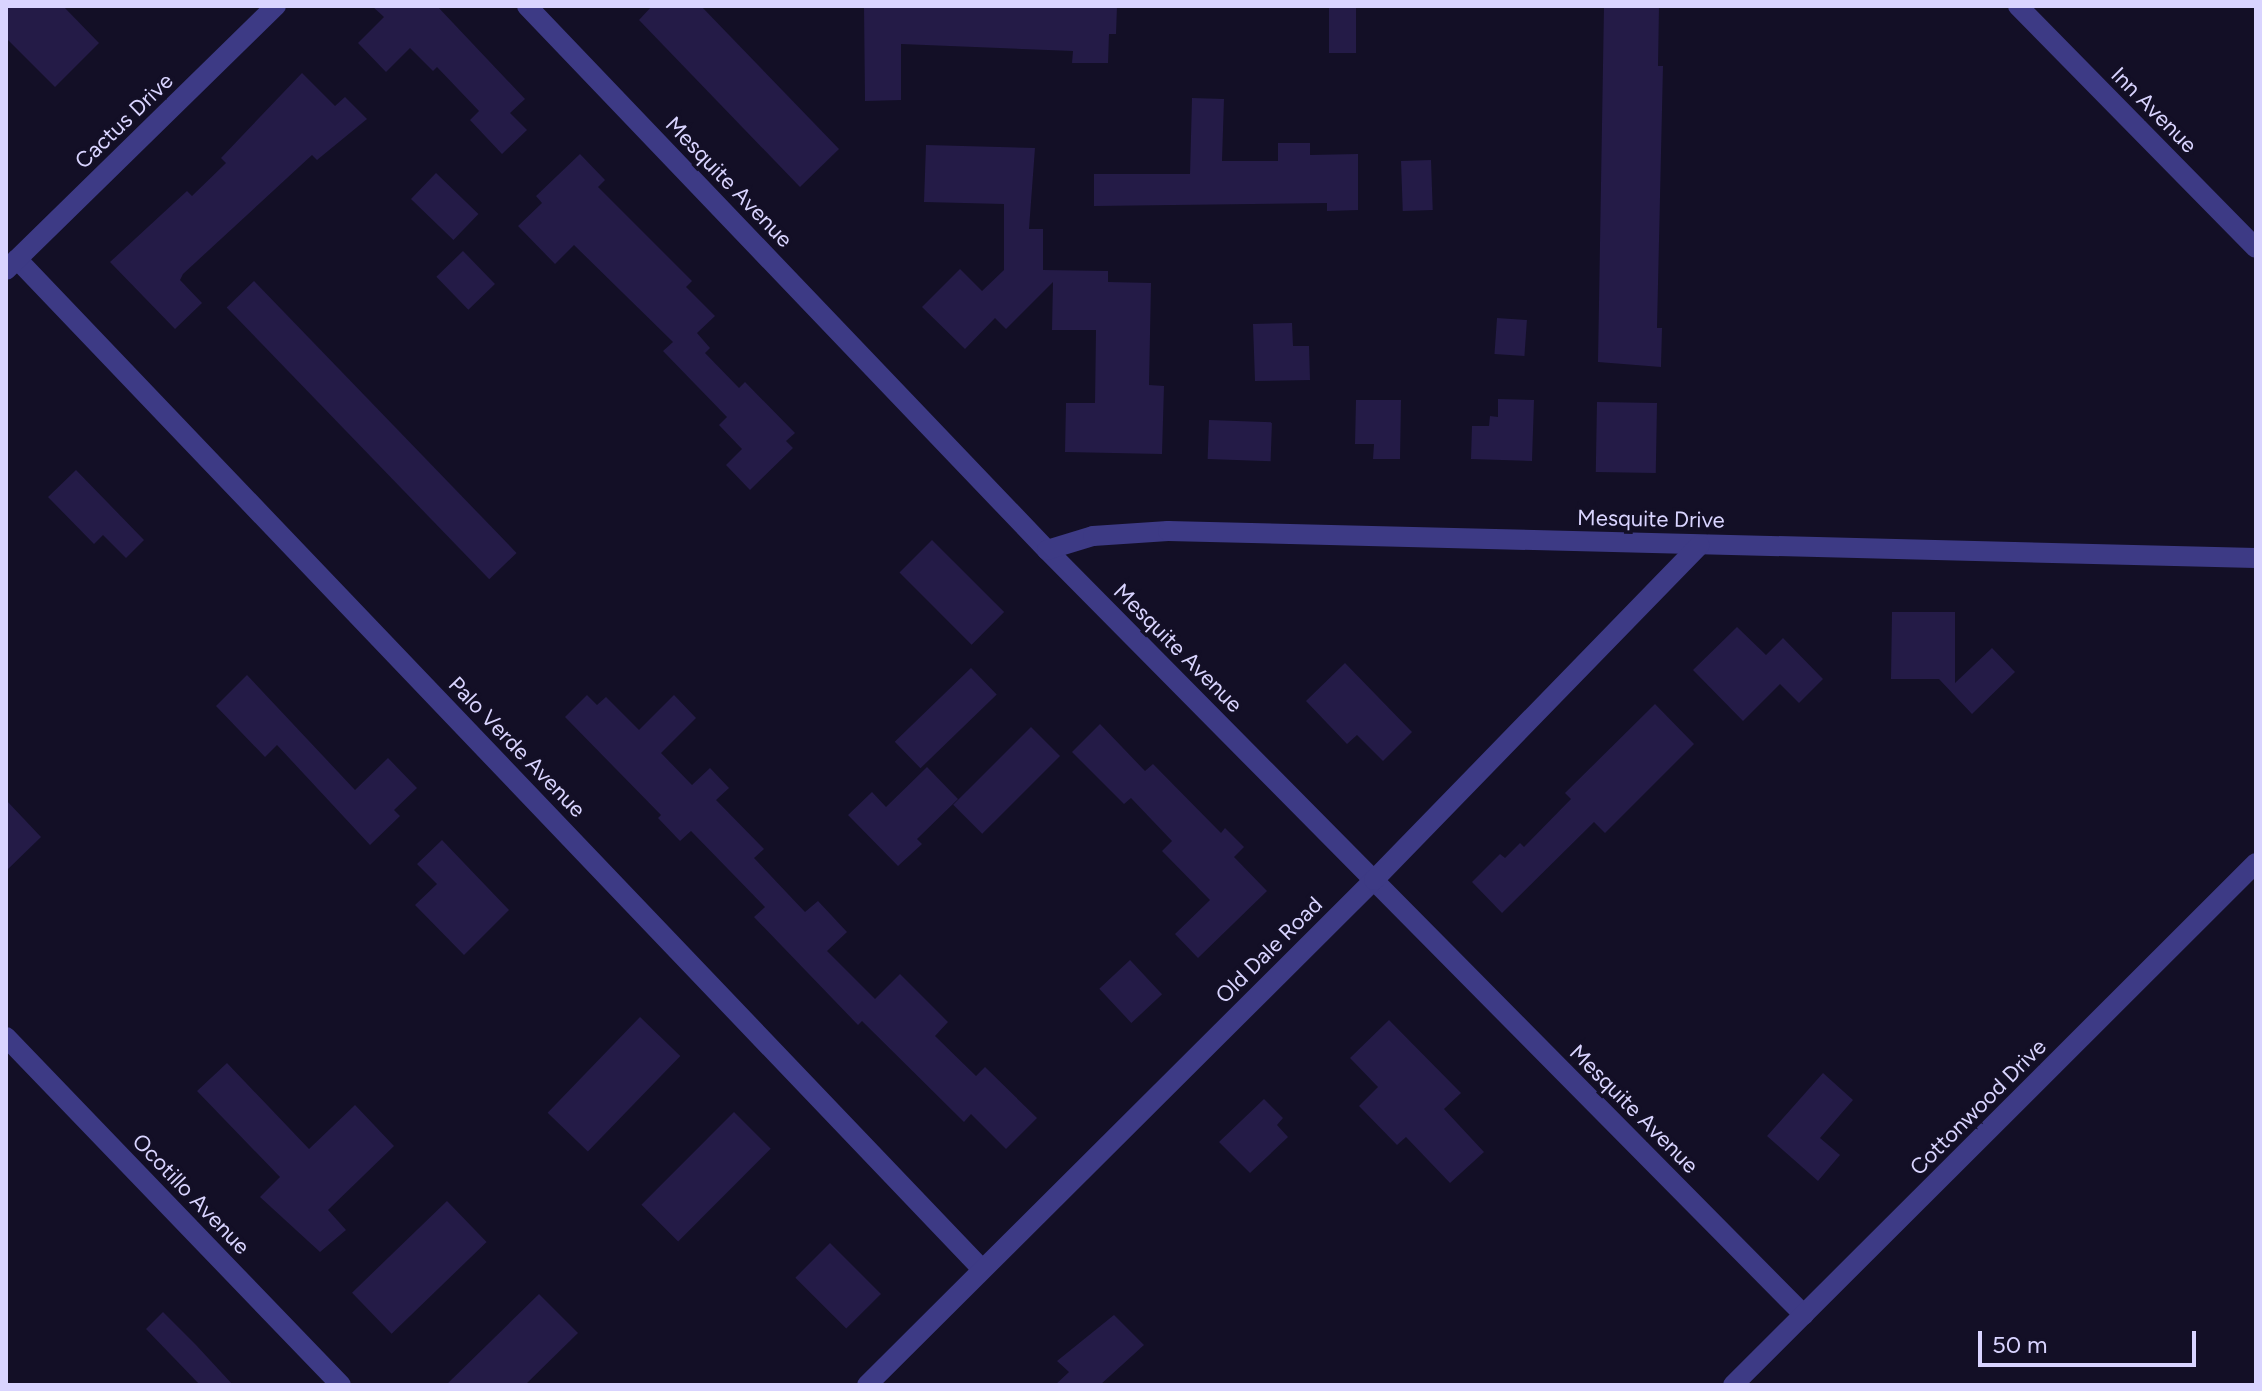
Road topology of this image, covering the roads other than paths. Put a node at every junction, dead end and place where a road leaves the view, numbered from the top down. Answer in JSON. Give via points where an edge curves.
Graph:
{"nodes":[{"id":1,"x":276,"y":6,"type":"edge"},
{"id":2,"x":527,"y":6,"type":"edge"},
{"id":3,"x":2018,"y":6,"type":"edge"},
{"id":4,"x":2256,"y":248,"type":"edge"},
{"id":5,"x":11,"y":265,"type":"edge"},
{"id":6,"x":1700,"y":545,"type":"junction"},
{"id":7,"x":1047,"y":550,"type":"junction"},
{"id":8,"x":2256,"y":558,"type":"edge"},
{"id":9,"x":2256,"y":863,"type":"edge"},
{"id":10,"x":1374,"y":880,"type":"junction"},
{"id":11,"x":6,"y":1037,"type":"edge"},
{"id":12,"x":982,"y":1269,"type":"junction"},
{"id":13,"x":1804,"y":1315,"type":"junction"},
{"id":14,"x":341,"y":1385,"type":"edge"},
{"id":15,"x":867,"y":1385,"type":"edge"},
{"id":16,"x":1733,"y":1385,"type":"edge"}],
"edges":[{"from":1,"to":5,"type":"street","name":"Cactus Drive"},
{"from":2,"to":7,"type":"street","name":"Mesquite Avenue"},
{"from":3,"to":4,"type":"street","name":"Inn Avenue"},
{"from":5,"to":12,"type":"street","name":"Palo Verde Avenue"},
{"from":6,"to":7,"type":"street","name":"Mesquite Drive","via":[[1168,531],[1093,536]]},
{"from":6,"to":8,"type":"street","name":"Mesquite Drive"},
{"from":6,"to":10,"type":"street","name":"Old Dale Road"},
{"from":7,"to":10,"type":"street","name":"Mesquite Avenue"},
{"from":9,"to":13,"type":"street","name":"Cottonwood Drive"},
{"from":10,"to":12,"type":"street","name":"Old Dale Road"},
{"from":10,"to":13,"type":"street","name":"Mesquite Avenue"},
{"from":11,"to":14,"type":"street","name":"Ocotillo Avenue"},
{"from":12,"to":15,"type":"street","name":"Old Dale Road"},
{"from":13,"to":16,"type":"street","name":"Cottonwood Drive"}]}
